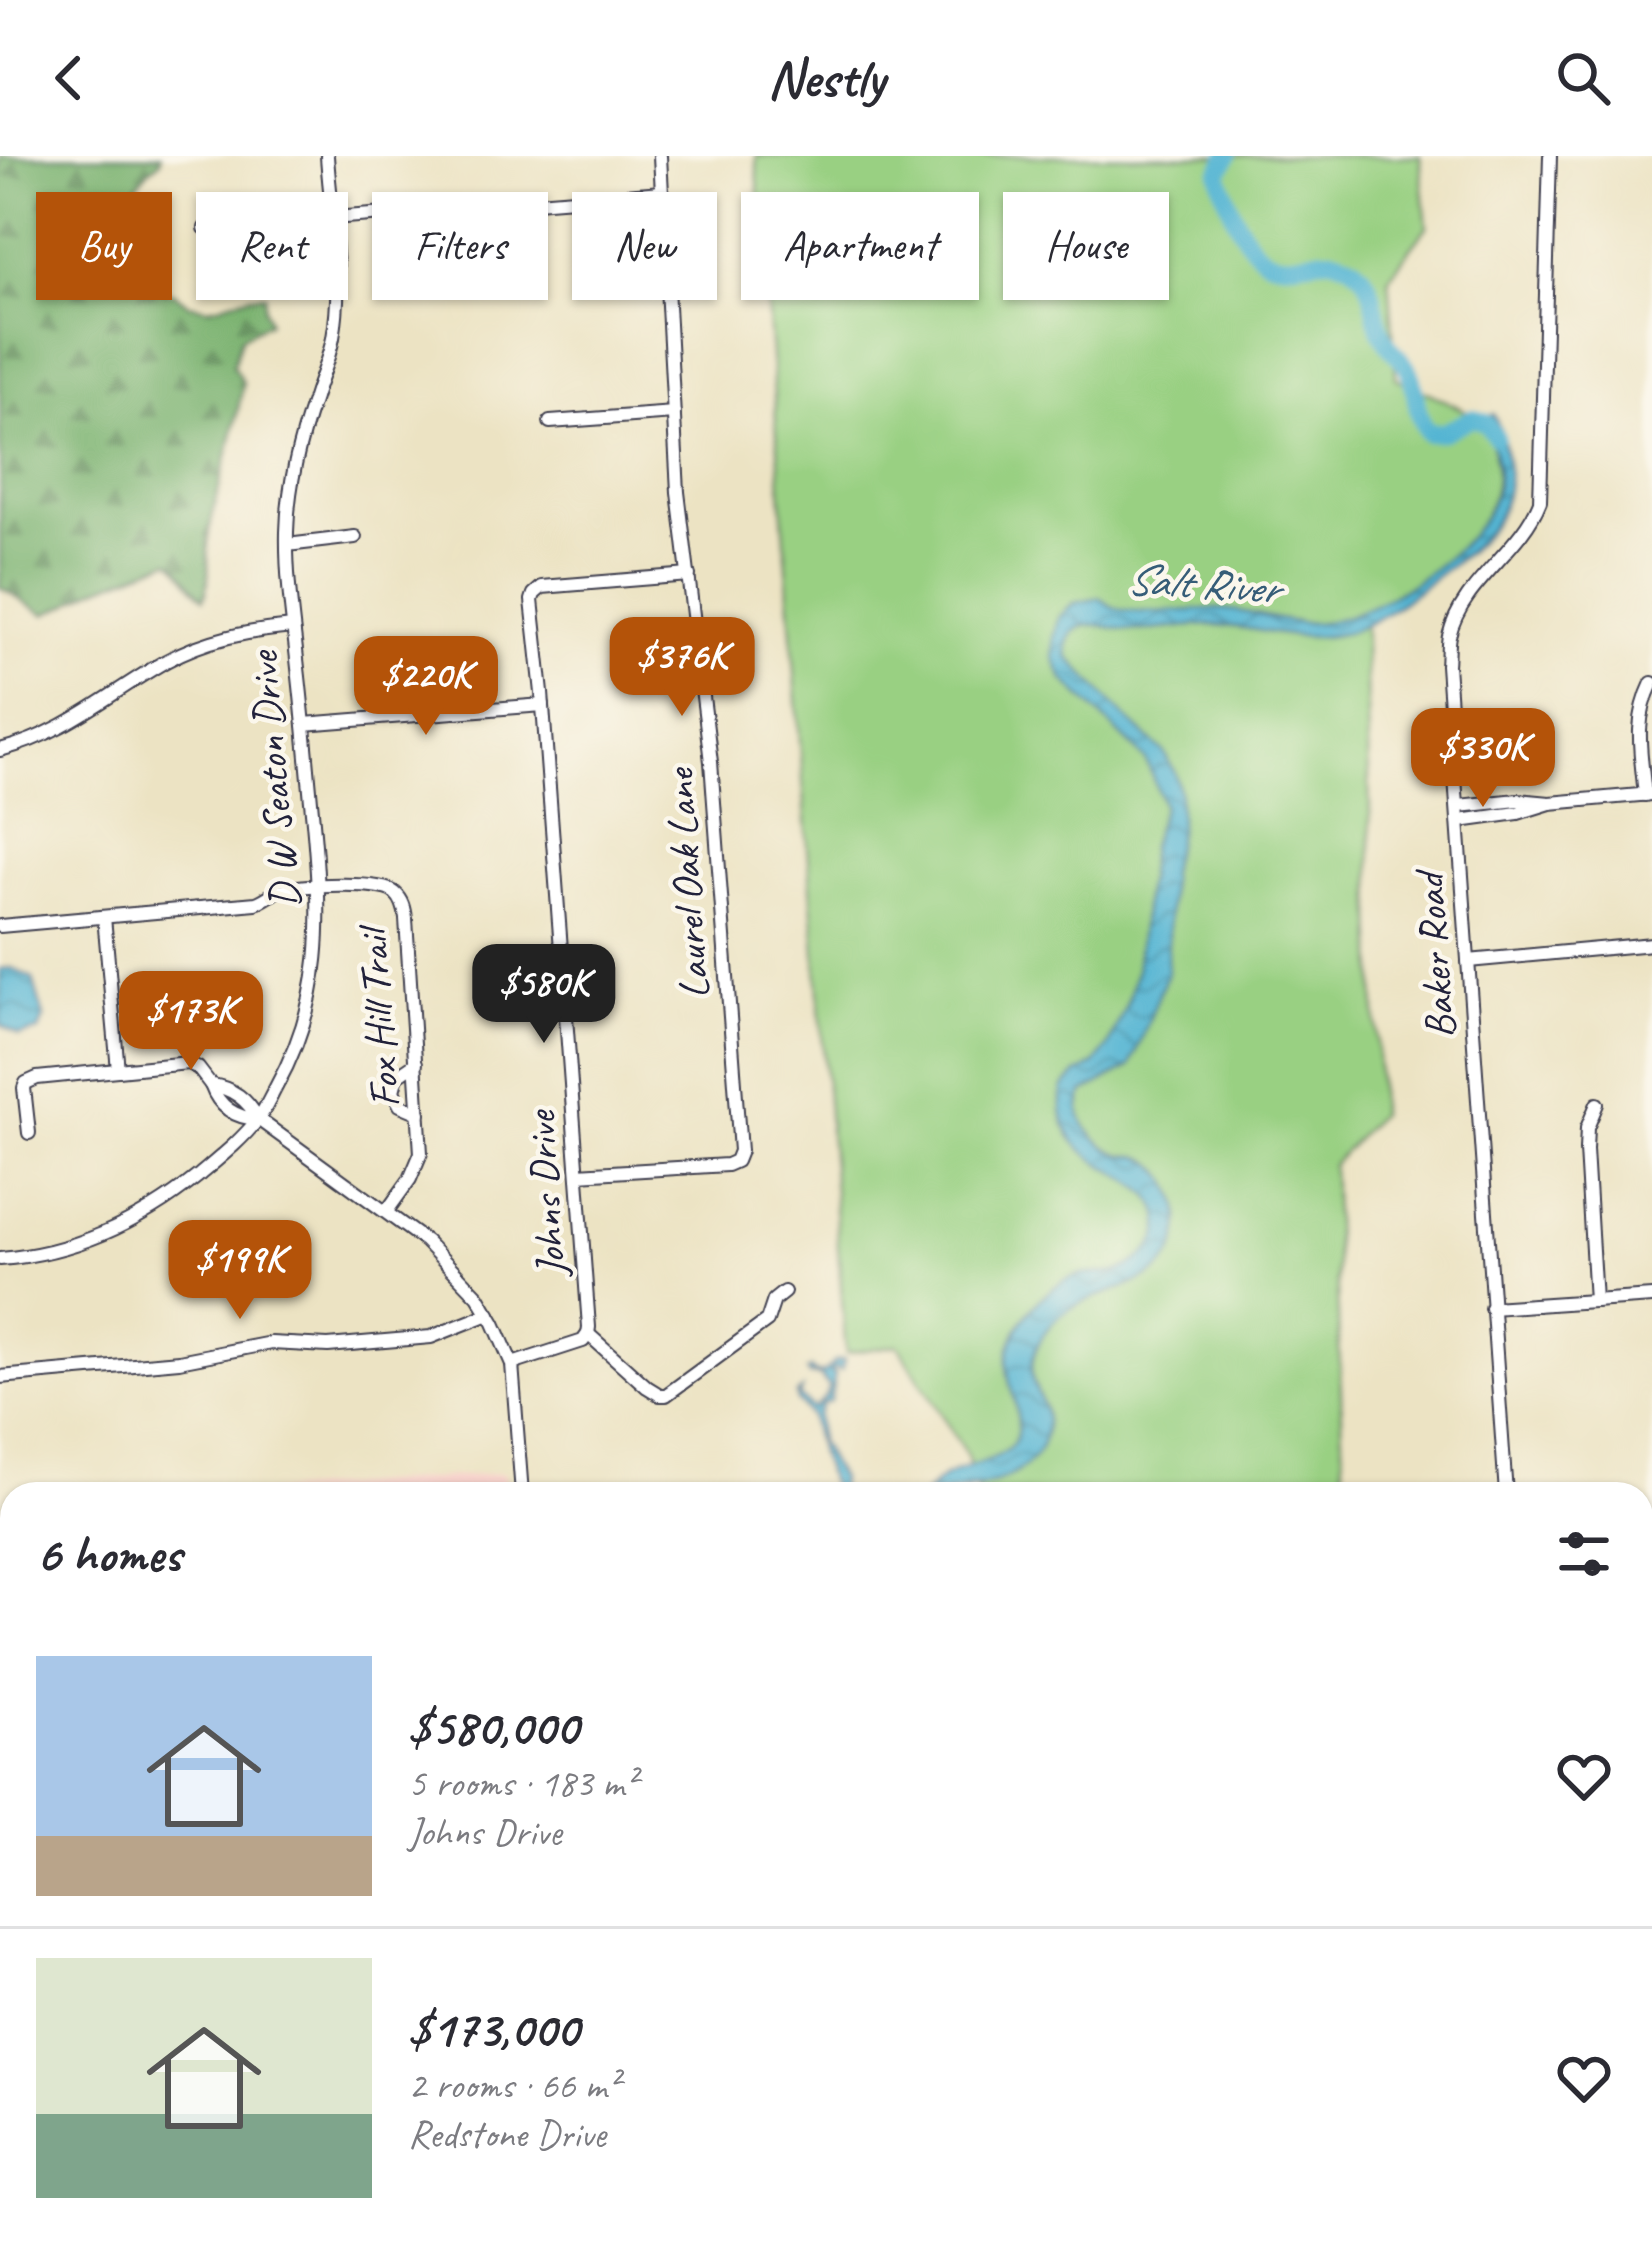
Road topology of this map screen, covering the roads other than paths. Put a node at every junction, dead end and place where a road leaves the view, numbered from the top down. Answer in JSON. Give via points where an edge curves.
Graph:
{"nodes":[{"id":1,"x":327,"y":156,"type":"edge"},
{"id":2,"x":659,"y":156,"type":"edge"},
{"id":3,"x":1550,"y":156,"type":"edge"},
{"id":4,"x":330,"y":192,"type":"edge"},
{"id":5,"x":662,"y":192,"type":"edge"},
{"id":6,"x":572,"y":199,"type":"edge"},
{"id":7,"x":348,"y":215,"type":"edge"},
{"id":8,"x":337,"y":300,"type":"edge"},
{"id":9,"x":668,"y":300,"type":"edge"},
{"id":10,"x":674,"y":413,"type":"junction"},
{"id":11,"x":550,"y":422,"type":"dead end"},
{"id":12,"x":355,"y":537,"type":"dead end"},
{"id":13,"x":287,"y":545,"type":"junction"},
{"id":14,"x":689,"y":575,"type":"junction"},
{"id":15,"x":293,"y":627,"type":"junction"},
{"id":16,"x":1652,"y":683,"type":"edge"},
{"id":17,"x":543,"y":705,"type":"junction"},
{"id":18,"x":304,"y":724,"type":"junction"},
{"id":19,"x":0,"y":750,"type":"edge"},
{"id":20,"x":1649,"y":794,"type":"edge"},
{"id":21,"x":1460,"y":813,"type":"junction"},
{"id":22,"x":319,"y":886,"type":"junction"},
{"id":23,"x":104,"y":917,"type":"junction"},
{"id":24,"x":0,"y":926,"type":"edge"},
{"id":25,"x":1652,"y":944,"type":"edge"},
{"id":26,"x":1468,"y":961,"type":"junction"},
{"id":27,"x":416,"y":1064,"type":"junction"},
{"id":28,"x":118,"y":1070,"type":"junction"},
{"id":29,"x":1597,"y":1104,"type":"dead end"},
{"id":30,"x":419,"y":1114,"type":"junction"},
{"id":31,"x":258,"y":1119,"type":"junction"},
{"id":32,"x":29,"y":1133,"type":"dead end"},
{"id":33,"x":578,"y":1174,"type":"junction"},
{"id":34,"x":387,"y":1211,"type":"junction"},
{"id":35,"x":0,"y":1259,"type":"edge"},
{"id":36,"x":784,"y":1292,"type":"dead end"},
{"id":37,"x":1652,"y":1298,"type":"edge"},
{"id":38,"x":1594,"y":1301,"type":"junction"},
{"id":39,"x":1491,"y":1308,"type":"junction"},
{"id":40,"x":489,"y":1315,"type":"junction"},
{"id":41,"x":588,"y":1334,"type":"junction"},
{"id":42,"x":512,"y":1364,"type":"junction"},
{"id":43,"x":0,"y":1377,"type":"edge"},
{"id":44,"x":521,"y":1482,"type":"edge"},
{"id":45,"x":1505,"y":1482,"type":"edge"}],
"edges":[{"from":1,"to":4,"type":"street","name":"D W Seaton Drive"},
{"from":2,"to":5,"type":"street","name":"Laurel Oak Lane"},
{"from":3,"to":21,"type":"street","name":"Baker Road","via":[[1540,501],[1532,522],[1464,602],[1449,637]]},
{"from":6,"to":7,"type":"street"},
{"from":8,"to":13,"type":"street","name":"D W Seaton Drive","via":[[329,356],[295,465]]},
{"from":9,"to":10,"type":"street","name":"Laurel Oak Lane"},
{"from":10,"to":11,"type":"street"},
{"from":10,"to":14,"type":"street","name":"Laurel Oak Lane"},
{"from":12,"to":13,"type":"street"},
{"from":13,"to":15,"type":"street","name":"D W Seaton Drive"},
{"from":14,"to":17,"type":"street","name":"Johns Drive","via":[[534,594]]},
{"from":14,"to":33,"type":"street","name":"Laurel Oak Lane","via":[[740,1155],[720,1166]]},
{"from":15,"to":18,"type":"street","name":"D W Seaton Drive"},
{"from":15,"to":19,"type":"street","via":[[185,652],[66,724]]},
{"from":16,"to":20,"type":"street","via":[[1640,708]]},
{"from":17,"to":18,"type":"street"},
{"from":17,"to":33,"type":"street","name":"Johns Drive"},
{"from":18,"to":22,"type":"street","name":"D W Seaton Drive"},
{"from":20,"to":21,"type":"street","via":[[1550,803],[1518,814]]},
{"from":21,"to":26,"type":"street","name":"Baker Road"},
{"from":22,"to":23,"type":"street","via":[[275,891],[256,903]]},
{"from":22,"to":27,"type":"street","name":"Fox Hill Trail","via":[[376,885],[400,898]]},
{"from":22,"to":31,"type":"street","name":"D W Seaton Drive","via":[[308,1010]]},
{"from":23,"to":24,"type":"street"},
{"from":23,"to":28,"type":"street"},
{"from":25,"to":26,"type":"street"},
{"from":26,"to":39,"type":"street","name":"Baker Road"},
{"from":27,"to":30,"type":"street","name":"Fox Hill Trail"},
{"from":27,"to":30,"type":"street","via":[[397,1076],[393,1091]]},
{"from":28,"to":31,"type":"street","via":[[188,1063],[251,1105]]},
{"from":28,"to":32,"type":"street","via":[[31,1080],[24,1088]]},
{"from":29,"to":38,"type":"street","via":[[1586,1150]]},
{"from":30,"to":34,"type":"street","name":"Fox Hill Trail","via":[[420,1158]]},
{"from":31,"to":34,"type":"street"},
{"from":31,"to":35,"type":"street","name":"D W Seaton Drive","via":[[146,1214],[76,1244]]},
{"from":33,"to":41,"type":"street","name":"Johns Drive"},
{"from":34,"to":40,"type":"street","via":[[446,1259]]},
{"from":36,"to":41,"type":"street","via":[[767,1321],[666,1395]]},
{"from":37,"to":38,"type":"street"},
{"from":38,"to":39,"type":"street"},
{"from":39,"to":45,"type":"street","name":"Baker Road"},
{"from":40,"to":42,"type":"street"},
{"from":40,"to":43,"type":"street","via":[[430,1337],[274,1342],[179,1361]]},
{"from":41,"to":42,"type":"street","name":"Johns Drive"},
{"from":42,"to":44,"type":"street"}]}
